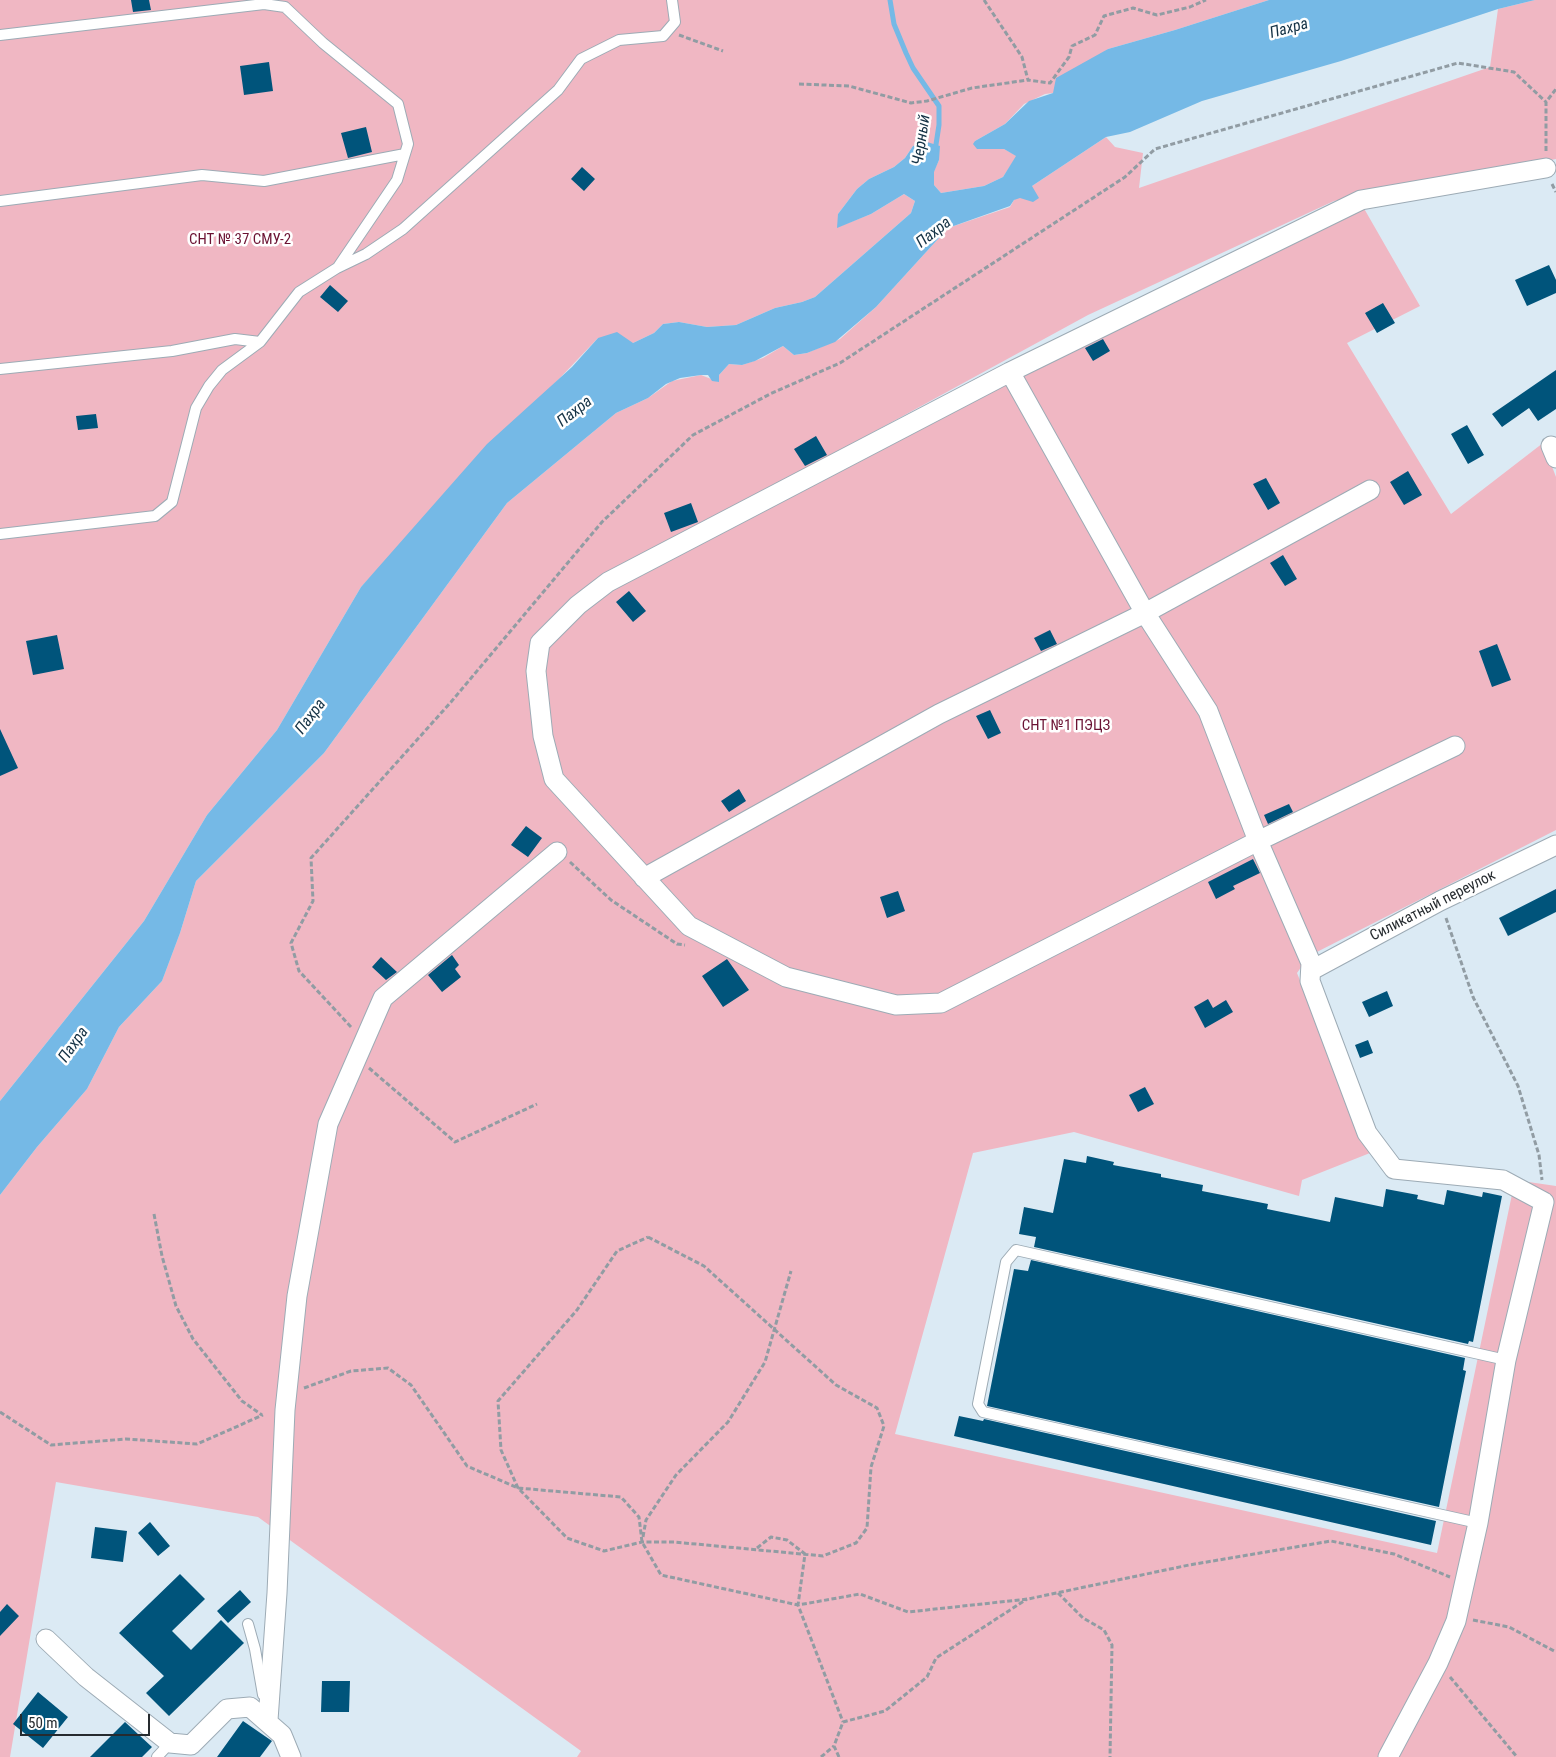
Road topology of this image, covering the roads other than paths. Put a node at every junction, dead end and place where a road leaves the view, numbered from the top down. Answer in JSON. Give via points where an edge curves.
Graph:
{"nodes":[{"id":1,"x":672,"y":0,"type":"edge"},
{"id":2,"x":263,"y":2,"type":"edge"},
{"id":3,"x":0,"y":35,"type":"edge"},
{"id":4,"x":404,"y":154,"type":"junction"},
{"id":5,"x":1546,"y":168,"type":"road end"},
{"id":6,"x":0,"y":201,"type":"edge"},
{"id":7,"x":337,"y":268,"type":"junction"},
{"id":8,"x":260,"y":342,"type":"junction"},
{"id":9,"x":0,"y":369,"type":"edge"},
{"id":10,"x":1010,"y":372,"type":"junction"},
{"id":11,"x":1370,"y":490,"type":"dead end"},
{"id":12,"x":0,"y":534,"type":"edge"},
{"id":13,"x":1145,"y":613,"type":"junction"},
{"id":14,"x":1455,"y":746,"type":"dead end"},
{"id":15,"x":1258,"y":841,"type":"junction"},
{"id":16,"x":1556,"y":845,"type":"edge"},
{"id":17,"x":557,"y":852,"type":"road end"},
{"id":18,"x":644,"y":878,"type":"junction"},
{"id":19,"x":1312,"y":970,"type":"junction"},
{"id":20,"x":1550,"y":1196,"type":"edge"},
{"id":21,"x":1506,"y":1360,"type":"junction"},
{"id":22,"x":1478,"y":1523,"type":"junction"},
{"id":23,"x":248,"y":1624,"type":"dead end"},
{"id":24,"x":46,"y":1639,"type":"dead end"},
{"id":25,"x":268,"y":1720,"type":"junction"},
{"id":26,"x":170,"y":1743,"type":"junction"},
{"id":27,"x":192,"y":1751,"type":"edge"},
{"id":28,"x":157,"y":1757,"type":"edge"},
{"id":29,"x":291,"y":1757,"type":"edge"},
{"id":30,"x":1388,"y":1757,"type":"edge"}],
"edges":[{"from":1,"to":7,"type":"lane","via":[[675,22],[663,36],[619,40],[581,59],[558,90],[403,230]]},
{"from":2,"to":3,"type":"lane"},
{"from":2,"to":4,"type":"lane","via":[[285,7],[323,43],[398,104],[408,144]]},
{"from":4,"to":6,"type":"lane","via":[[264,181],[202,175]]},
{"from":4,"to":7,"type":"lane","via":[[397,180]]},
{"from":5,"to":10,"type":"street","via":[[1361,200]]},
{"from":7,"to":8,"type":"lane","via":[[299,292]]},
{"from":8,"to":9,"type":"lane","via":[[235,339],[172,351]]},
{"from":8,"to":12,"type":"lane","via":[[222,370],[209,386],[196,408],[172,502],[155,516]]},
{"from":10,"to":13,"type":"street"},
{"from":10,"to":18,"type":"street","via":[[608,582],[578,605],[540,643],[536,671],[539,705],[554,779]]},
{"from":11,"to":13,"type":"street"},
{"from":13,"to":15,"type":"street","via":[[1208,711]]},
{"from":13,"to":18,"type":"street","via":[[939,714]]},
{"from":14,"to":15,"type":"street"},
{"from":15,"to":18,"type":"street","via":[[941,1003],[896,1006],[786,977],[699,933]]},
{"from":15,"to":19,"type":"street"},
{"from":16,"to":19,"type":"street","name":"Силикатный переулок","via":[[1440,900]]},
{"from":17,"to":25,"type":"street","via":[[383,998],[328,1124],[297,1296],[286,1402]]},
{"from":19,"to":20,"type":"street","via":[[1310,981],[1367,1133],[1394,1169],[1503,1180]]},
{"from":20,"to":21,"type":"street"},
{"from":21,"to":22,"type":"street"},
{"from":21,"to":22,"type":"lane","via":[[1016,1250],[1006,1262],[978,1404],[983,1412]]},
{"from":22,"to":30,"type":"street","via":[[1456,1620],[1438,1663]]},
{"from":23,"to":25,"type":"lane"},
{"from":24,"to":26,"type":"street","via":[[86,1677]]},
{"from":25,"to":27,"type":"street","via":[[250,1707],[227,1710]]},
{"from":25,"to":29,"type":"street","via":[[282,1735]]},
{"from":26,"to":27,"type":"street"},
{"from":26,"to":28,"type":"lane"}]}
